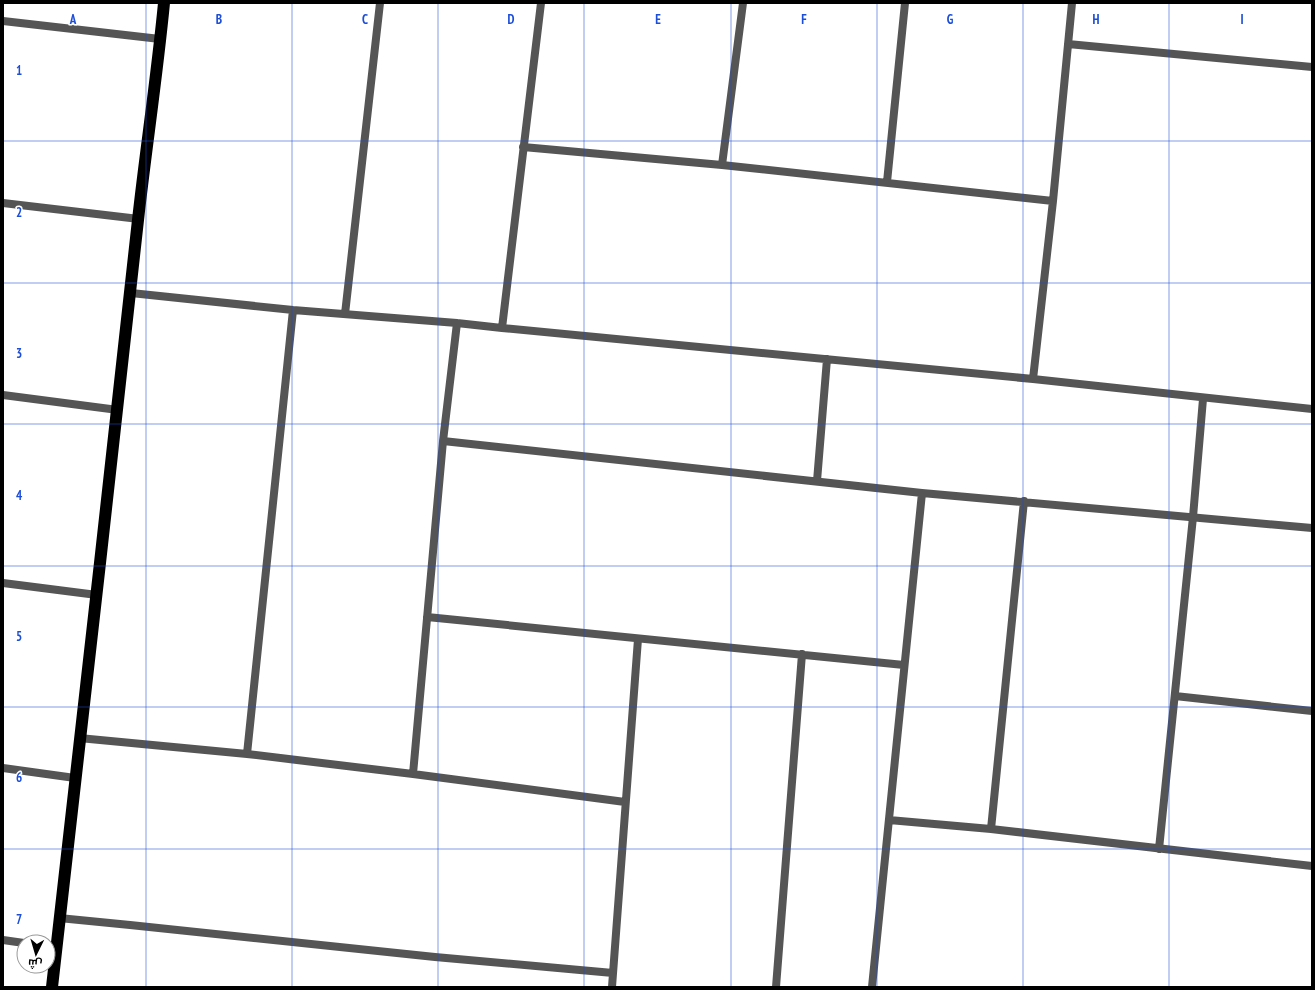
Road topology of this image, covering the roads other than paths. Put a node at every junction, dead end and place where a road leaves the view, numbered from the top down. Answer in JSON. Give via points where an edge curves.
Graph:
{"nodes":[{"id":1,"x":164,"y":3,"type":"edge"},
{"id":2,"x":380,"y":3,"type":"edge"},
{"id":3,"x":541,"y":3,"type":"edge"},
{"id":4,"x":743,"y":3,"type":"edge"},
{"id":5,"x":905,"y":3,"type":"edge"},
{"id":6,"x":1072,"y":3,"type":"edge"},
{"id":7,"x":3,"y":21,"type":"edge"},
{"id":8,"x":160,"y":39,"type":"junction"},
{"id":9,"x":1068,"y":44,"type":"junction"},
{"id":10,"x":1312,"y":67,"type":"edge"},
{"id":11,"x":523,"y":147,"type":"junction"},
{"id":12,"x":722,"y":165,"type":"junction"},
{"id":13,"x":887,"y":182,"type":"junction"},
{"id":14,"x":1053,"y":201,"type":"junction"},
{"id":15,"x":3,"y":203,"type":"edge"},
{"id":16,"x":139,"y":219,"type":"junction"},
{"id":17,"x":131,"y":293,"type":"junction"},
{"id":18,"x":293,"y":310,"type":"junction"},
{"id":19,"x":345,"y":314,"type":"junction"},
{"id":20,"x":457,"y":323,"type":"junction"},
{"id":21,"x":502,"y":328,"type":"junction"},
{"id":22,"x":827,"y":359,"type":"junction"},
{"id":23,"x":1033,"y":379,"type":"junction"},
{"id":24,"x":3,"y":395,"type":"edge"},
{"id":25,"x":1203,"y":399,"type":"junction"},
{"id":26,"x":1312,"y":409,"type":"edge"},
{"id":27,"x":118,"y":410,"type":"junction"},
{"id":28,"x":443,"y":441,"type":"junction"},
{"id":29,"x":817,"y":481,"type":"junction"},
{"id":30,"x":922,"y":493,"type":"junction"},
{"id":31,"x":1024,"y":501,"type":"junction"},
{"id":32,"x":1193,"y":517,"type":"junction"},
{"id":33,"x":1312,"y":528,"type":"edge"},
{"id":34,"x":3,"y":583,"type":"edge"},
{"id":35,"x":97,"y":595,"type":"junction"},
{"id":36,"x":427,"y":617,"type":"junction"},
{"id":37,"x":638,"y":639,"type":"junction"},
{"id":38,"x":802,"y":654,"type":"junction"},
{"id":39,"x":904,"y":665,"type":"junction"},
{"id":40,"x":1175,"y":696,"type":"junction"},
{"id":41,"x":1312,"y":711,"type":"edge"},
{"id":42,"x":79,"y":738,"type":"junction"},
{"id":43,"x":247,"y":754,"type":"junction"},
{"id":44,"x":3,"y":768,"type":"edge"},
{"id":45,"x":413,"y":774,"type":"junction"},
{"id":46,"x":75,"y":778,"type":"junction"},
{"id":47,"x":625,"y":802,"type":"junction"},
{"id":48,"x":888,"y":820,"type":"junction"},
{"id":49,"x":991,"y":829,"type":"junction"},
{"id":50,"x":1159,"y":849,"type":"junction"},
{"id":51,"x":1312,"y":866,"type":"edge"},
{"id":52,"x":59,"y":918,"type":"junction"},
{"id":53,"x":55,"y":934,"type":"edge"},
{"id":54,"x":3,"y":940,"type":"edge"},
{"id":55,"x":16,"y":942,"type":"edge"},
{"id":56,"x":613,"y":973,"type":"junction"},
{"id":57,"x":52,"y":974,"type":"edge"},
{"id":58,"x":52,"y":987,"type":"edge"},
{"id":59,"x":612,"y":987,"type":"edge"},
{"id":60,"x":776,"y":987,"type":"edge"},
{"id":61,"x":872,"y":987,"type":"edge"}],
"edges":[{"from":1,"to":8,"type":"highway"},
{"from":2,"to":19,"type":"street"},
{"from":3,"to":11,"type":"street"},
{"from":4,"to":12,"type":"street"},
{"from":5,"to":13,"type":"street"},
{"from":6,"to":9,"type":"street"},
{"from":7,"to":8,"type":"street"},
{"from":8,"to":16,"type":"highway"},
{"from":9,"to":10,"type":"street"},
{"from":9,"to":14,"type":"street"},
{"from":11,"to":12,"type":"street"},
{"from":11,"to":21,"type":"street"},
{"from":12,"to":13,"type":"street"},
{"from":13,"to":14,"type":"street"},
{"from":14,"to":23,"type":"street"},
{"from":15,"to":16,"type":"street"},
{"from":16,"to":17,"type":"highway"},
{"from":17,"to":18,"type":"street"},
{"from":17,"to":27,"type":"highway"},
{"from":18,"to":19,"type":"street"},
{"from":18,"to":43,"type":"street"},
{"from":19,"to":20,"type":"street"},
{"from":20,"to":21,"type":"street"},
{"from":20,"to":28,"type":"street"},
{"from":21,"to":22,"type":"street"},
{"from":22,"to":23,"type":"street"},
{"from":22,"to":29,"type":"street"},
{"from":23,"to":25,"type":"street"},
{"from":24,"to":27,"type":"street"},
{"from":25,"to":26,"type":"street"},
{"from":25,"to":32,"type":"street"},
{"from":27,"to":35,"type":"highway"},
{"from":28,"to":29,"type":"street"},
{"from":28,"to":36,"type":"street"},
{"from":29,"to":30,"type":"street"},
{"from":30,"to":31,"type":"street"},
{"from":30,"to":39,"type":"street"},
{"from":31,"to":32,"type":"street"},
{"from":31,"to":49,"type":"street"},
{"from":32,"to":33,"type":"street"},
{"from":32,"to":40,"type":"street"},
{"from":34,"to":35,"type":"street"},
{"from":35,"to":42,"type":"highway"},
{"from":36,"to":37,"type":"street"},
{"from":36,"to":45,"type":"street"},
{"from":37,"to":38,"type":"street"},
{"from":37,"to":47,"type":"street"},
{"from":38,"to":39,"type":"street"},
{"from":38,"to":60,"type":"street"},
{"from":39,"to":48,"type":"street"},
{"from":40,"to":41,"type":"street"},
{"from":40,"to":50,"type":"street"},
{"from":42,"to":43,"type":"street"},
{"from":42,"to":46,"type":"highway"},
{"from":43,"to":45,"type":"street"},
{"from":44,"to":46,"type":"street"},
{"from":45,"to":47,"type":"street"},
{"from":46,"to":52,"type":"highway"},
{"from":47,"to":56,"type":"street"},
{"from":48,"to":49,"type":"street"},
{"from":48,"to":61,"type":"street"},
{"from":49,"to":50,"type":"street"},
{"from":50,"to":51,"type":"street"},
{"from":52,"to":53,"type":"highway"},
{"from":52,"to":56,"type":"street"},
{"from":54,"to":55,"type":"street"},
{"from":56,"to":59,"type":"street"},
{"from":57,"to":58,"type":"highway"}]}
